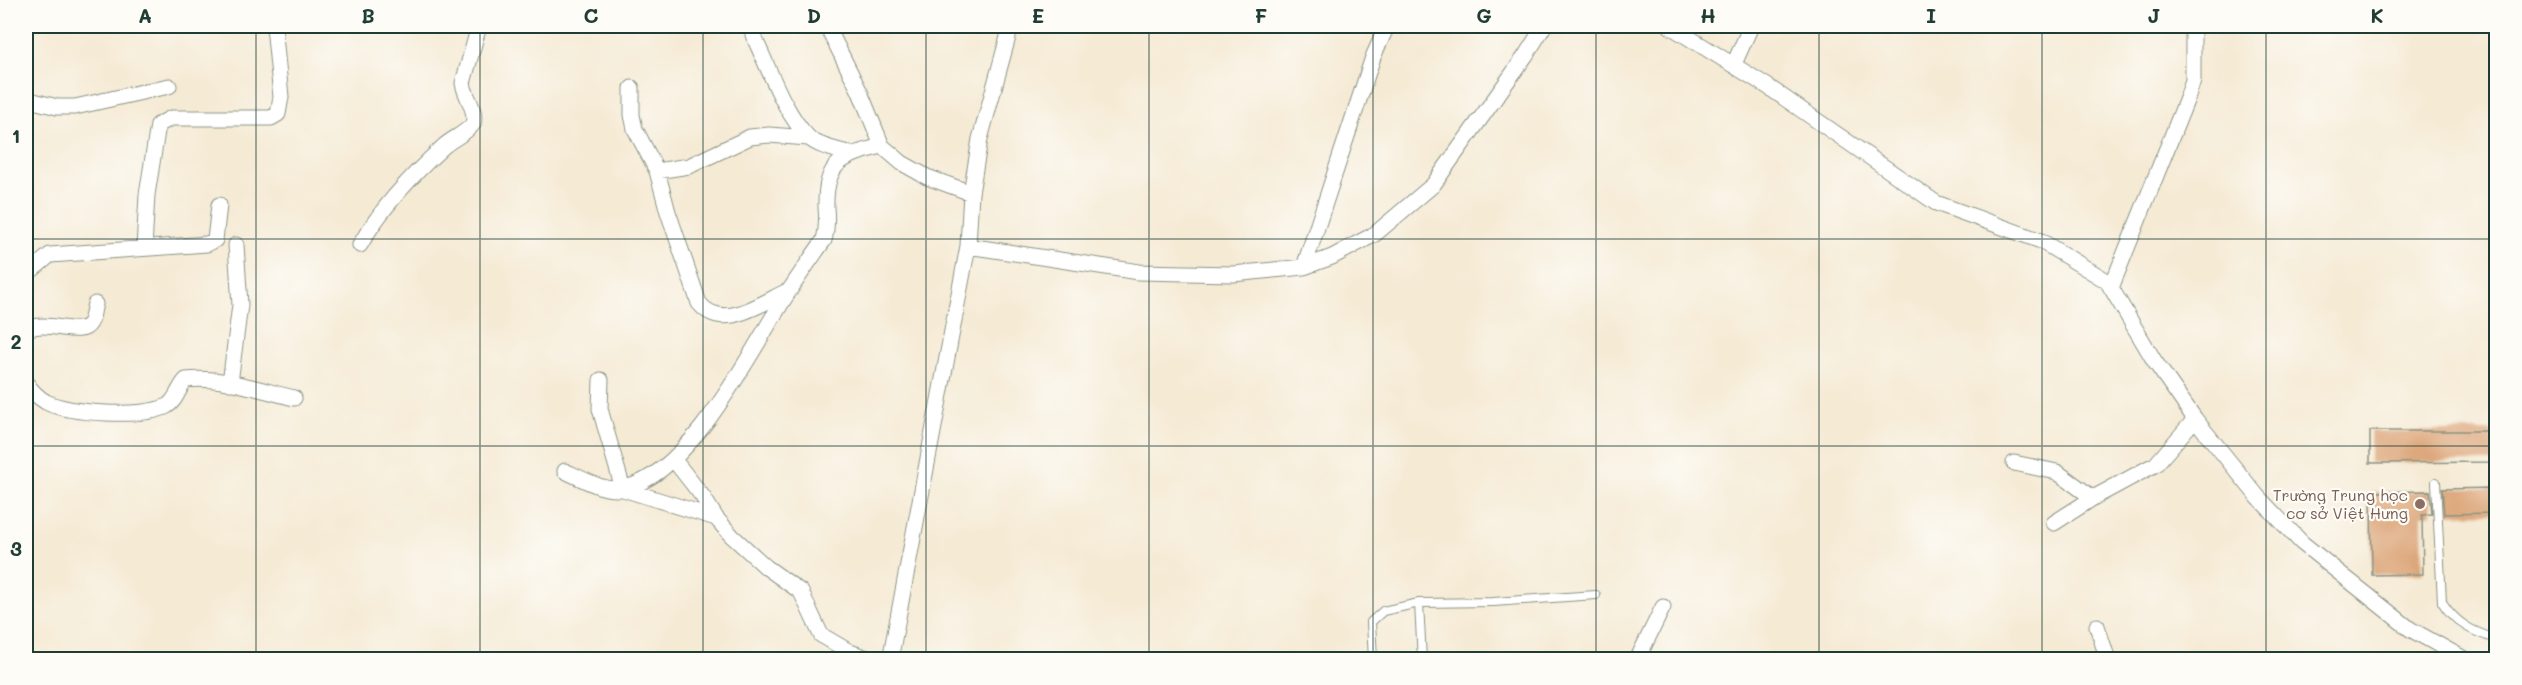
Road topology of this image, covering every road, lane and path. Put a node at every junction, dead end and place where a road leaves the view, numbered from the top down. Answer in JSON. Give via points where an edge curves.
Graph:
{"nodes":[{"id":1,"x":274,"y":26,"type":"edge"},
{"id":2,"x":479,"y":26,"type":"edge"},
{"id":3,"x":827,"y":26,"type":"edge"},
{"id":4,"x":1011,"y":26,"type":"edge"},
{"id":5,"x":1387,"y":26,"type":"edge"},
{"id":6,"x":1544,"y":26,"type":"edge"},
{"id":7,"x":1670,"y":26,"type":"edge"},
{"id":8,"x":1751,"y":26,"type":"edge"},
{"id":9,"x":2193,"y":26,"type":"edge"},
{"id":10,"x":753,"y":35,"type":"dead end"},
{"id":11,"x":1734,"y":64,"type":"junction"},
{"id":12,"x":169,"y":86,"type":"dead end"},
{"id":13,"x":632,"y":88,"type":"dead end"},
{"id":14,"x":26,"y":99,"type":"edge"},
{"id":15,"x":808,"y":138,"type":"junction"},
{"id":16,"x":882,"y":146,"type":"junction"},
{"id":17,"x":851,"y":154,"type":"junction"},
{"id":18,"x":657,"y":171,"type":"junction"},
{"id":19,"x":971,"y":193,"type":"junction"},
{"id":20,"x":219,"y":205,"type":"dead end"},
{"id":21,"x":236,"y":245,"type":"dead end"},
{"id":22,"x":360,"y":245,"type":"dead end"},
{"id":23,"x":968,"y":246,"type":"junction"},
{"id":24,"x":144,"y":248,"type":"junction"},
{"id":25,"x":1304,"y":267,"type":"junction"},
{"id":26,"x":26,"y":275,"type":"edge"},
{"id":27,"x":2111,"y":288,"type":"junction"},
{"id":28,"x":790,"y":290,"type":"junction"},
{"id":29,"x":95,"y":304,"type":"dead end"},
{"id":30,"x":26,"y":330,"type":"edge"},
{"id":31,"x":601,"y":380,"type":"dead end"},
{"id":32,"x":26,"y":383,"type":"edge"},
{"id":33,"x":230,"y":383,"type":"junction"},
{"id":34,"x":294,"y":398,"type":"dead end"},
{"id":35,"x":2195,"y":419,"type":"junction"},
{"id":36,"x":674,"y":460,"type":"junction"},
{"id":37,"x":2014,"y":463,"type":"dead end"},
{"id":38,"x":565,"y":471,"type":"dead end"},
{"id":39,"x":2436,"y":482,"type":"dead end"},
{"id":40,"x":623,"y":489,"type":"junction"},
{"id":41,"x":2093,"y":498,"type":"junction"},
{"id":42,"x":716,"y":518,"type":"junction"},
{"id":43,"x":2054,"y":523,"type":"dead end"},
{"id":44,"x":1596,"y":595,"type":"dead end"},
{"id":45,"x":1419,"y":603,"type":"junction"},
{"id":46,"x":1664,"y":607,"type":"dead end"},
{"id":47,"x":2097,"y":626,"type":"dead end"},
{"id":48,"x":2496,"y":639,"type":"edge"},
{"id":49,"x":873,"y":660,"type":"edge"},
{"id":50,"x":890,"y":660,"type":"edge"},
{"id":51,"x":1373,"y":660,"type":"edge"},
{"id":52,"x":1422,"y":660,"type":"edge"},
{"id":53,"x":1637,"y":660,"type":"edge"},
{"id":54,"x":2108,"y":660,"type":"edge"},
{"id":55,"x":2466,"y":660,"type":"edge"}],
"edges":[{"from":1,"to":24,"type":"street","via":[[278,114],[271,118],[171,118],[158,125],[147,195]]},
{"from":2,"to":22,"type":"street","via":[[463,83],[473,110],[473,124],[404,185]]},
{"from":3,"to":16,"type":"street","via":[[861,92]]},
{"from":4,"to":19,"type":"street","via":[[980,139]]},
{"from":5,"to":25,"type":"street","via":[[1373,57]]},
{"from":6,"to":25,"type":"street","via":[[1433,185],[1376,234]]},
{"from":7,"to":11,"type":"street"},
{"from":8,"to":11,"type":"street"},
{"from":9,"to":27,"type":"street","via":[[2193,80],[2188,96]]},
{"from":10,"to":15,"type":"street"},
{"from":11,"to":27,"type":"street","via":[[1936,203],[2041,241],[2106,281]]},
{"from":12,"to":14,"type":"street","via":[[75,108]]},
{"from":13,"to":18,"type":"street","via":[[635,129]]},
{"from":15,"to":17,"type":"street"},
{"from":15,"to":18,"type":"street","via":[[750,137],[689,166]]},
{"from":16,"to":17,"type":"street"},
{"from":16,"to":19,"type":"street","via":[[927,177]]},
{"from":17,"to":28,"type":"street","via":[[837,163],[829,175],[824,240]]},
{"from":18,"to":28,"type":"street","via":[[699,303],[706,312],[726,318]]},
{"from":19,"to":23,"type":"street"},
{"from":20,"to":24,"type":"street","via":[[212,242]]},
{"from":21,"to":33,"type":"street","via":[[240,305]]},
{"from":23,"to":25,"type":"street","via":[[1139,272],[1233,273]]},
{"from":23,"to":50,"type":"street"},
{"from":24,"to":26,"type":"street","via":[[50,255]]},
{"from":27,"to":35,"type":"street"},
{"from":28,"to":36,"type":"street","via":[[739,374]]},
{"from":29,"to":30,"type":"street","via":[[90,324],[84,329],[45,324]]},
{"from":31,"to":40,"type":"street","via":[[600,409]]},
{"from":32,"to":33,"type":"street","via":[[46,402],[75,411],[128,412],[170,404],[186,380]]},
{"from":33,"to":34,"type":"street"},
{"from":35,"to":41,"type":"street","via":[[2156,464]]},
{"from":35,"to":55,"type":"street","via":[[2258,497],[2302,543],[2410,629]]},
{"from":36,"to":40,"type":"street","via":[[646,481]]},
{"from":36,"to":42,"type":"street"},
{"from":37,"to":41,"type":"street","via":[[2057,472]]},
{"from":38,"to":40,"type":"street","via":[[596,485]]},
{"from":39,"to":48,"type":"lane","via":[[2442,602],[2449,614],[2472,632]]},
{"from":40,"to":42,"type":"street"},
{"from":41,"to":43,"type":"street"},
{"from":42,"to":49,"type":"street","via":[[766,567],[801,592],[821,636]]},
{"from":44,"to":45,"type":"lane"},
{"from":45,"to":51,"type":"lane","via":[[1383,611],[1371,622]]},
{"from":45,"to":52,"type":"lane"},
{"from":46,"to":53,"type":"street"},
{"from":47,"to":54,"type":"street"}]}
